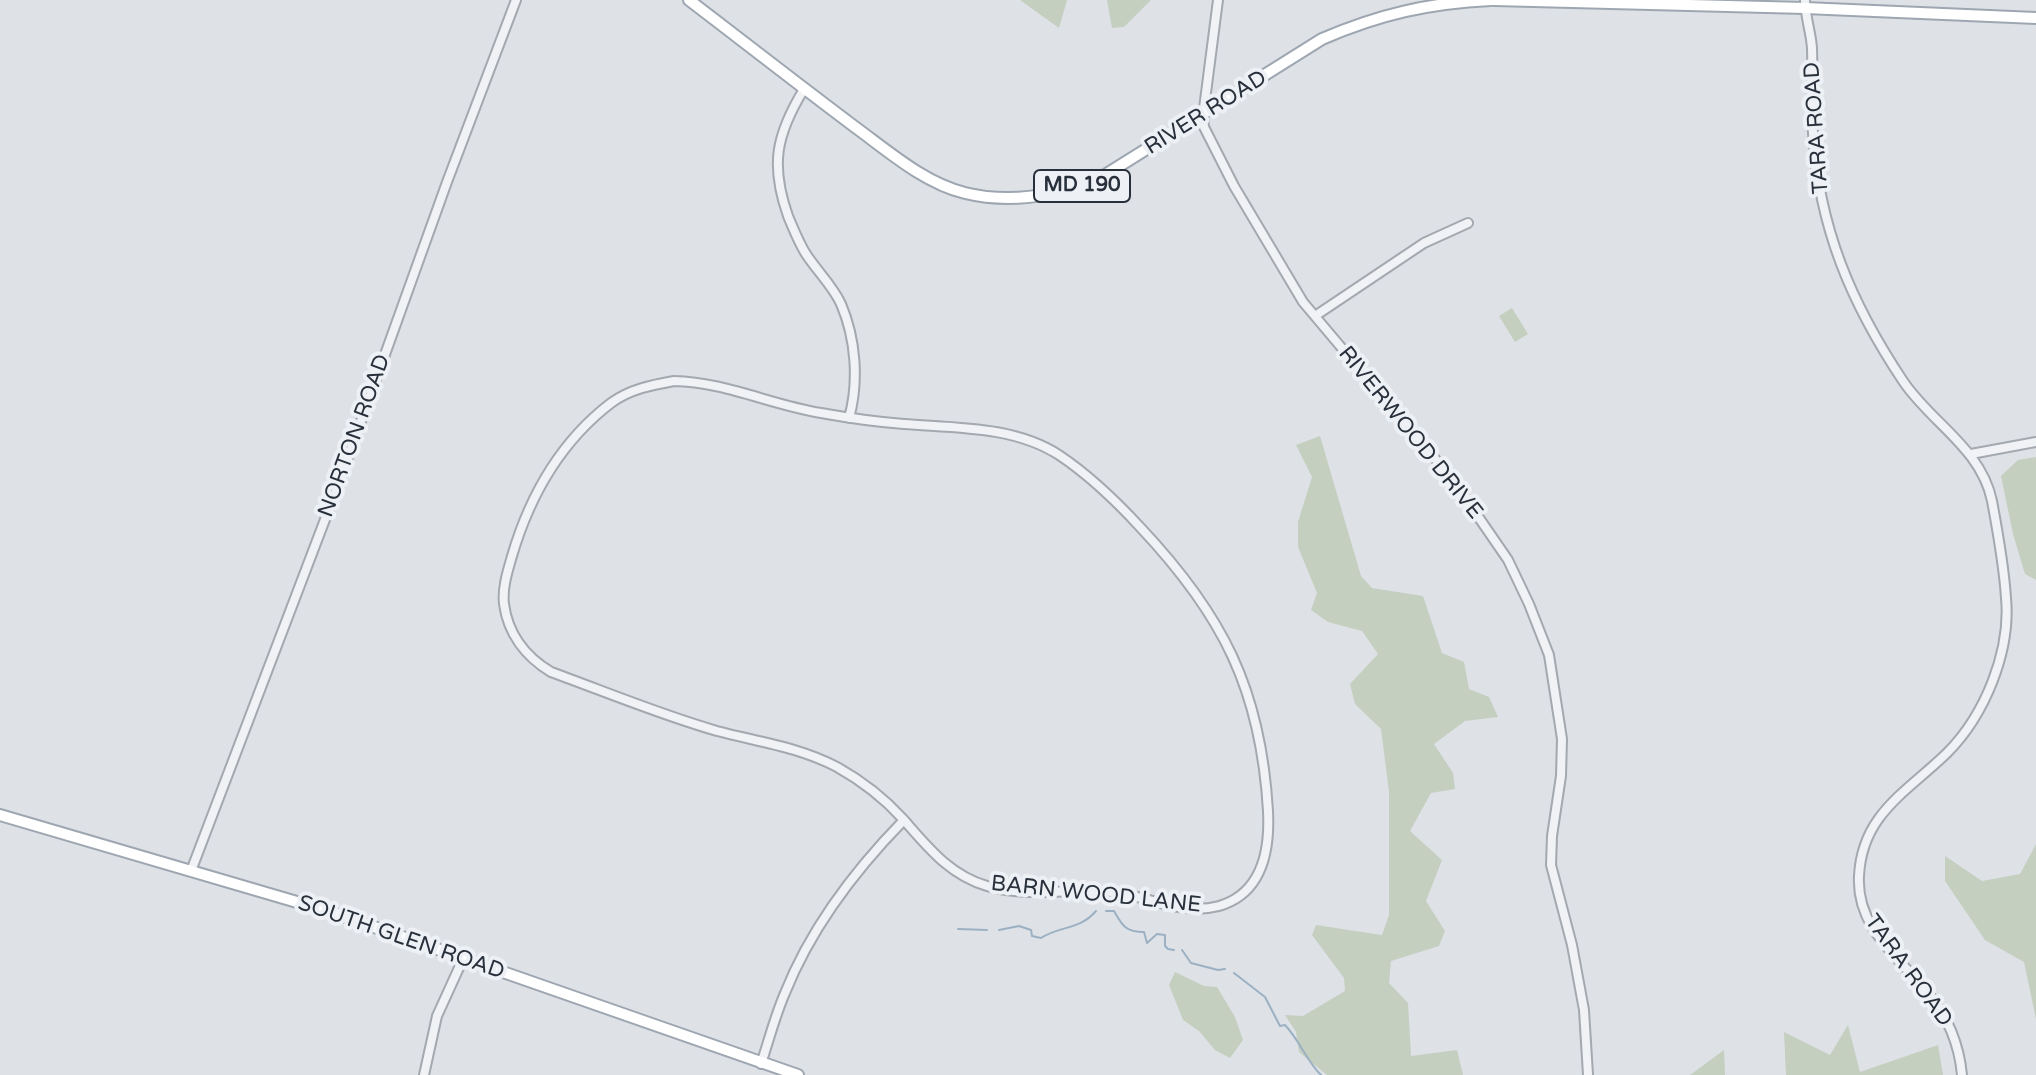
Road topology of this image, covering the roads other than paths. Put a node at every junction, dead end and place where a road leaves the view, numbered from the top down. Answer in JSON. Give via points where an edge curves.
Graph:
{"nodes":[{"id":1,"x":516,"y":0,"type":"edge"},
{"id":2,"x":1218,"y":0,"type":"edge"},
{"id":3,"x":1493,"y":0,"type":"edge"},
{"id":4,"x":693,"y":1,"type":"edge"},
{"id":5,"x":1805,"y":4,"type":"edge"},
{"id":6,"x":2036,"y":18,"type":"edge"},
{"id":7,"x":804,"y":89,"type":"junction"},
{"id":8,"x":1203,"y":116,"type":"junction"},
{"id":9,"x":1468,"y":223,"type":"dead end"},
{"id":10,"x":1315,"y":316,"type":"junction"},
{"id":11,"x":849,"y":418,"type":"junction"},
{"id":12,"x":2036,"y":442,"type":"edge"},
{"id":13,"x":1971,"y":454,"type":"junction"},
{"id":14,"x":0,"y":815,"type":"edge"},
{"id":15,"x":904,"y":820,"type":"junction"},
{"id":16,"x":191,"y":871,"type":"junction"},
{"id":17,"x":463,"y":959,"type":"junction"},
{"id":18,"x":761,"y":1064,"type":"junction"},
{"id":19,"x":424,"y":1075,"type":"edge"},
{"id":20,"x":798,"y":1075,"type":"edge"},
{"id":21,"x":1588,"y":1075,"type":"edge"},
{"id":22,"x":1962,"y":1075,"type":"edge"}],
"edges":[{"from":1,"to":16,"type":"street","name":"NORTON ROAD"},
{"from":2,"to":8,"type":"street","name":"RIVERWOOD DRIVE"},
{"from":3,"to":5,"type":"main road","name":"RIVER ROAD","number":"MD 190"},
{"from":3,"to":8,"type":"main road","name":"RIVER ROAD","number":"MD 190","via":[[1442,3],[1359,23],[1322,39]]},
{"from":4,"to":7,"type":"main road","name":"RIVER ROAD","number":"MD 190"},
{"from":5,"to":6,"type":"main road","name":"RIVER ROAD","number":"MD 190"},
{"from":5,"to":13,"type":"street","name":"TARA ROAD","via":[[1812,45],[1813,134],[1837,261],[1905,384]]},
{"from":7,"to":8,"type":"main road","name":"RIVER ROAD","number":"MD 190","via":[[940,184],[1011,198],[1039,197],[1097,180]]},
{"from":7,"to":11,"type":"street","via":[[782,131],[776,168],[794,230],[841,303],[850,333],[855,396]]},
{"from":8,"to":10,"type":"street","name":"RIVERWOOD DRIVE","via":[[1234,186]]},
{"from":9,"to":10,"type":"street","via":[[1424,243]]},
{"from":10,"to":21,"type":"street","name":"RIVERWOOD DRIVE","via":[[1486,526],[1514,572],[1549,655],[1562,739],[1551,865],[1584,1010]]},
{"from":11,"to":15,"type":"street","name":"BARN WOOD LANE","via":[[703,382],[641,388],[613,402],[583,428],[542,480],[517,540],[503,602],[516,640],[551,672],[715,730],[824,760],[881,797]]},
{"from":11,"to":15,"type":"street","name":"BARN WOOD LANE","via":[[1011,435],[1055,453],[1090,479],[1178,567],[1237,663],[1265,765],[1269,835],[1255,882],[1232,901],[1203,909],[1114,893],[987,886],[947,866]]},
{"from":12,"to":13,"type":"street"},
{"from":13,"to":22,"type":"street","name":"TARA ROAD","via":[[1991,498],[2007,600],[1999,661],[1964,733],[1874,823],[1860,858],[1858,880],[1873,930],[1928,992],[1953,1032]]},
{"from":14,"to":16,"type":"main road","name":"SOUTH GLEN ROAD"},
{"from":15,"to":18,"type":"street","via":[[837,899],[810,941]]},
{"from":16,"to":17,"type":"main road","name":"SOUTH GLEN ROAD","via":[[331,912]]},
{"from":17,"to":18,"type":"main road","name":"SOUTH GLEN ROAD"},
{"from":17,"to":19,"type":"street","via":[[437,1016]]},
{"from":18,"to":20,"type":"main road","name":"SOUTH GLEN ROAD"}]}
